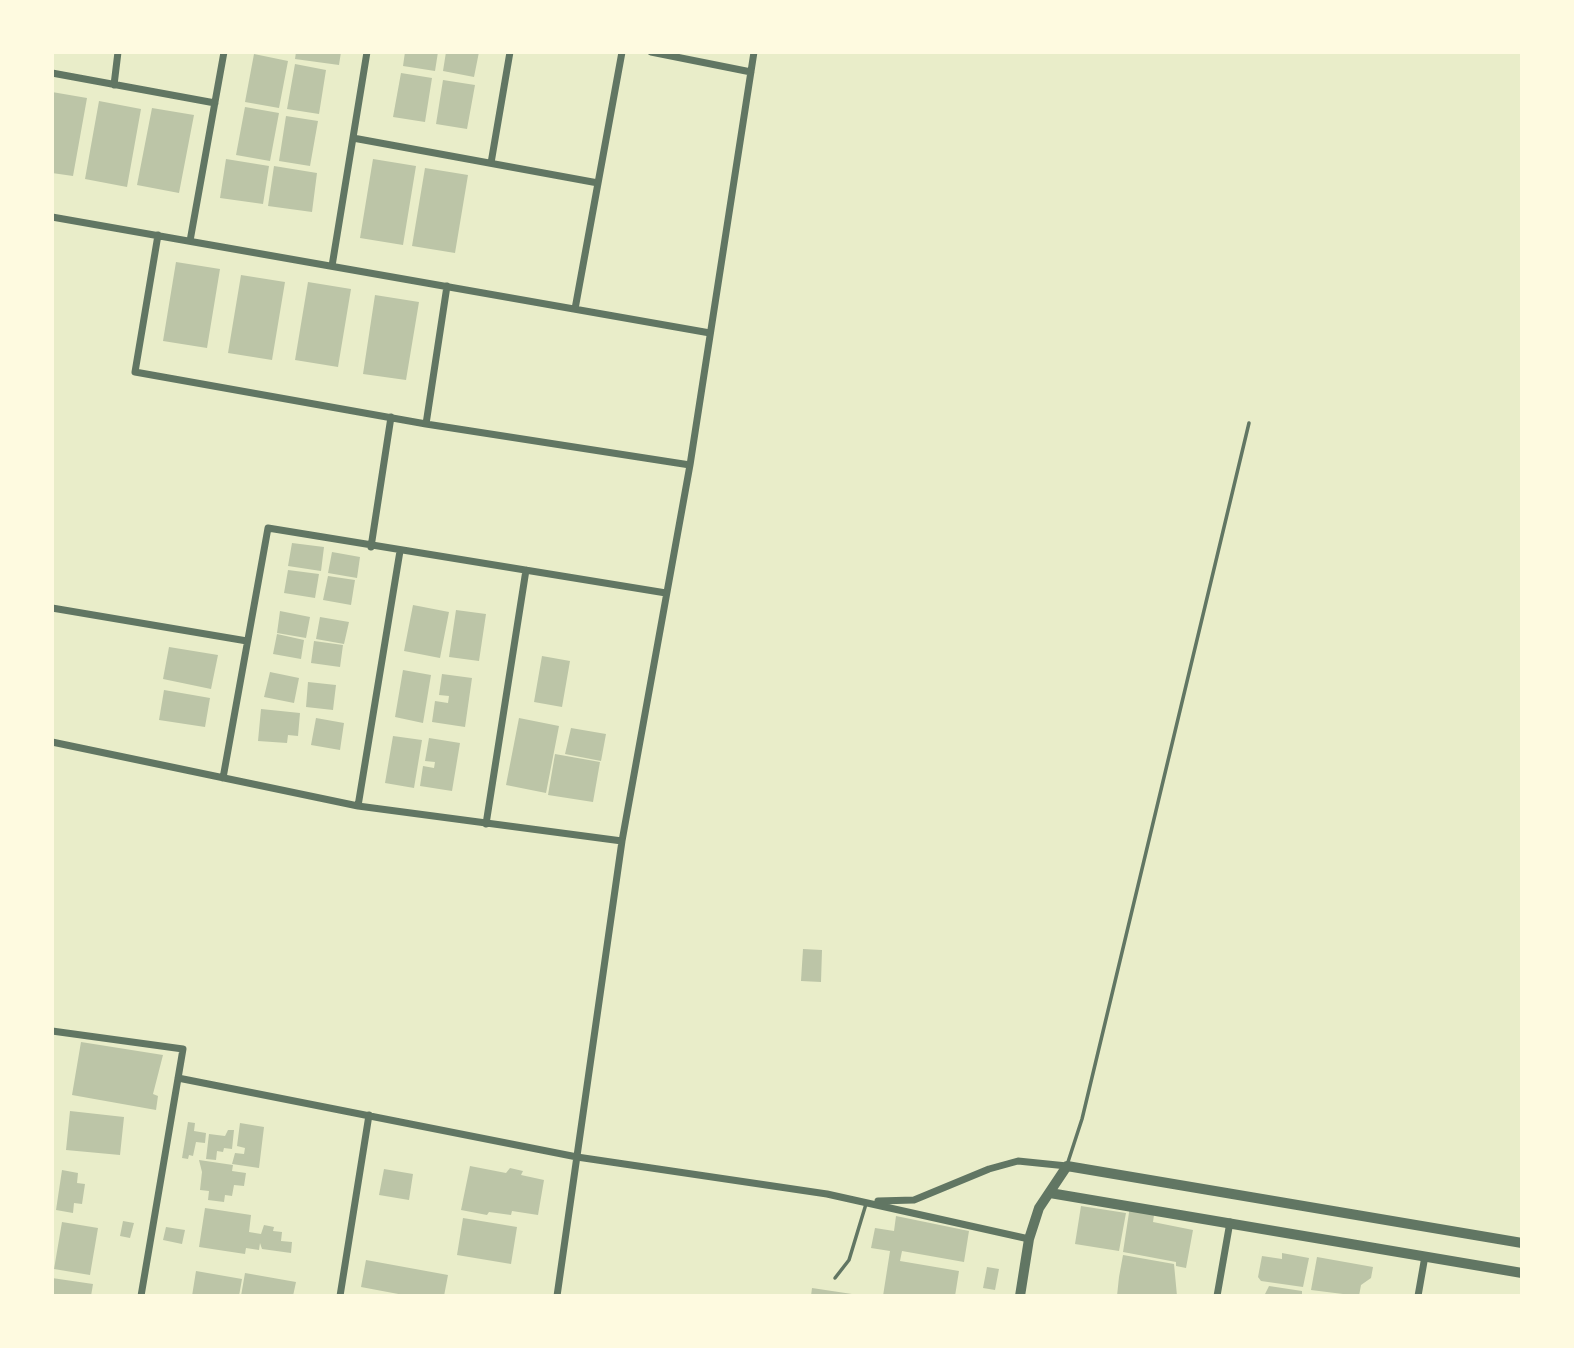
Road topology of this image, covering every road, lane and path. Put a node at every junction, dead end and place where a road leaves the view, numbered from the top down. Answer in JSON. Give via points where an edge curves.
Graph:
{"nodes":[{"id":1,"x":118,"y":52,"type":"edge"},
{"id":2,"x":224,"y":52,"type":"edge"},
{"id":3,"x":367,"y":52,"type":"edge"},
{"id":4,"x":510,"y":52,"type":"edge"},
{"id":5,"x":622,"y":52,"type":"edge"},
{"id":6,"x":651,"y":52,"type":"edge"},
{"id":7,"x":754,"y":52,"type":"edge"},
{"id":8,"x":751,"y":72,"type":"junction"},
{"id":9,"x":52,"y":73,"type":"edge"},
{"id":10,"x":114,"y":85,"type":"junction"},
{"id":11,"x":215,"y":103,"type":"junction"},
{"id":12,"x":353,"y":138,"type":"junction"},
{"id":13,"x":491,"y":163,"type":"junction"},
{"id":14,"x":598,"y":183,"type":"junction"},
{"id":15,"x":52,"y":217,"type":"edge"},
{"id":16,"x":158,"y":235,"type":"junction"},
{"id":17,"x":190,"y":241,"type":"junction"},
{"id":18,"x":332,"y":266,"type":"junction"},
{"id":19,"x":447,"y":286,"type":"junction"},
{"id":20,"x":575,"y":309,"type":"junction"},
{"id":21,"x":710,"y":333,"type":"junction"},
{"id":22,"x":391,"y":417,"type":"junction"},
{"id":23,"x":1249,"y":423,"type":"dead end"},
{"id":24,"x":426,"y":424,"type":"junction"},
{"id":25,"x":690,"y":465,"type":"junction"},
{"id":26,"x":371,"y":547,"type":"junction"},
{"id":27,"x":400,"y":551,"type":"junction"},
{"id":28,"x":526,"y":570,"type":"junction"},
{"id":29,"x":666,"y":593,"type":"junction"},
{"id":30,"x":52,"y":608,"type":"edge"},
{"id":31,"x":247,"y":641,"type":"junction"},
{"id":32,"x":52,"y":742,"type":"edge"},
{"id":33,"x":223,"y":778,"type":"junction"},
{"id":34,"x":358,"y":806,"type":"junction"},
{"id":35,"x":486,"y":824,"type":"junction"},
{"id":36,"x":622,"y":841,"type":"junction"},
{"id":37,"x":52,"y":1031,"type":"edge"},
{"id":38,"x":178,"y":1079,"type":"junction"},
{"id":39,"x":369,"y":1115,"type":"junction"},
{"id":40,"x":577,"y":1157,"type":"junction"},
{"id":41,"x":1067,"y":1166,"type":"junction"},
{"id":42,"x":1050,"y":1193,"type":"junction"},
{"id":43,"x":867,"y":1202,"type":"junction"},
{"id":44,"x":1230,"y":1222,"type":"junction"},
{"id":45,"x":1029,"y":1239,"type":"junction"},
{"id":46,"x":1521,"y":1243,"type":"edge"},
{"id":47,"x":1425,"y":1256,"type":"junction"},
{"id":48,"x":1521,"y":1273,"type":"edge"},
{"id":49,"x":835,"y":1278,"type":"dead end"},
{"id":50,"x":141,"y":1296,"type":"edge"},
{"id":51,"x":340,"y":1296,"type":"edge"},
{"id":52,"x":557,"y":1296,"type":"edge"},
{"id":53,"x":1020,"y":1296,"type":"edge"},
{"id":54,"x":1217,"y":1296,"type":"edge"},
{"id":55,"x":1418,"y":1296,"type":"edge"}],
"edges":[{"from":1,"to":10,"type":"street"},
{"from":2,"to":11,"type":"street"},
{"from":3,"to":12,"type":"street"},
{"from":4,"to":13,"type":"street"},
{"from":5,"to":14,"type":"street"},
{"from":6,"to":8,"type":"street"},
{"from":7,"to":8,"type":"street"},
{"from":8,"to":21,"type":"street"},
{"from":9,"to":10,"type":"street"},
{"from":10,"to":11,"type":"street"},
{"from":11,"to":17,"type":"street"},
{"from":12,"to":13,"type":"street"},
{"from":12,"to":18,"type":"street"},
{"from":13,"to":14,"type":"street"},
{"from":14,"to":20,"type":"street"},
{"from":15,"to":16,"type":"street"},
{"from":16,"to":17,"type":"street"},
{"from":16,"to":22,"type":"street","via":[[135,372]]},
{"from":17,"to":18,"type":"street"},
{"from":18,"to":19,"type":"street"},
{"from":19,"to":20,"type":"street"},
{"from":19,"to":24,"type":"street"},
{"from":20,"to":21,"type":"street"},
{"from":21,"to":25,"type":"street"},
{"from":22,"to":24,"type":"street"},
{"from":22,"to":26,"type":"street"},
{"from":23,"to":41,"type":"lane"},
{"from":24,"to":25,"type":"street"},
{"from":25,"to":29,"type":"street"},
{"from":26,"to":27,"type":"street"},
{"from":26,"to":31,"type":"street","via":[[268,528]]},
{"from":27,"to":28,"type":"street"},
{"from":27,"to":34,"type":"street"},
{"from":28,"to":29,"type":"street"},
{"from":28,"to":35,"type":"street"},
{"from":29,"to":36,"type":"street"},
{"from":30,"to":31,"type":"street"},
{"from":31,"to":33,"type":"street"},
{"from":32,"to":33,"type":"street"},
{"from":33,"to":34,"type":"street"},
{"from":34,"to":35,"type":"street"},
{"from":35,"to":36,"type":"street"},
{"from":36,"to":40,"type":"street"},
{"from":37,"to":38,"type":"street","via":[[183,1049]]},
{"from":38,"to":39,"type":"street"},
{"from":38,"to":50,"type":"street"},
{"from":39,"to":40,"type":"street"},
{"from":39,"to":51,"type":"street"},
{"from":40,"to":43,"type":"street"},
{"from":40,"to":52,"type":"street"},
{"from":41,"to":42,"type":"street"},
{"from":41,"to":43,"type":"street","via":[[1018,1161],[914,1200]]},
{"from":41,"to":46,"type":"street"},
{"from":42,"to":44,"type":"street"},
{"from":42,"to":45,"type":"street","via":[[1039,1208]]},
{"from":43,"to":45,"type":"street"},
{"from":43,"to":49,"type":"lane","via":[[849,1260]]},
{"from":44,"to":47,"type":"street"},
{"from":44,"to":54,"type":"street"},
{"from":45,"to":53,"type":"street"},
{"from":47,"to":48,"type":"street"},
{"from":47,"to":55,"type":"street"}]}
